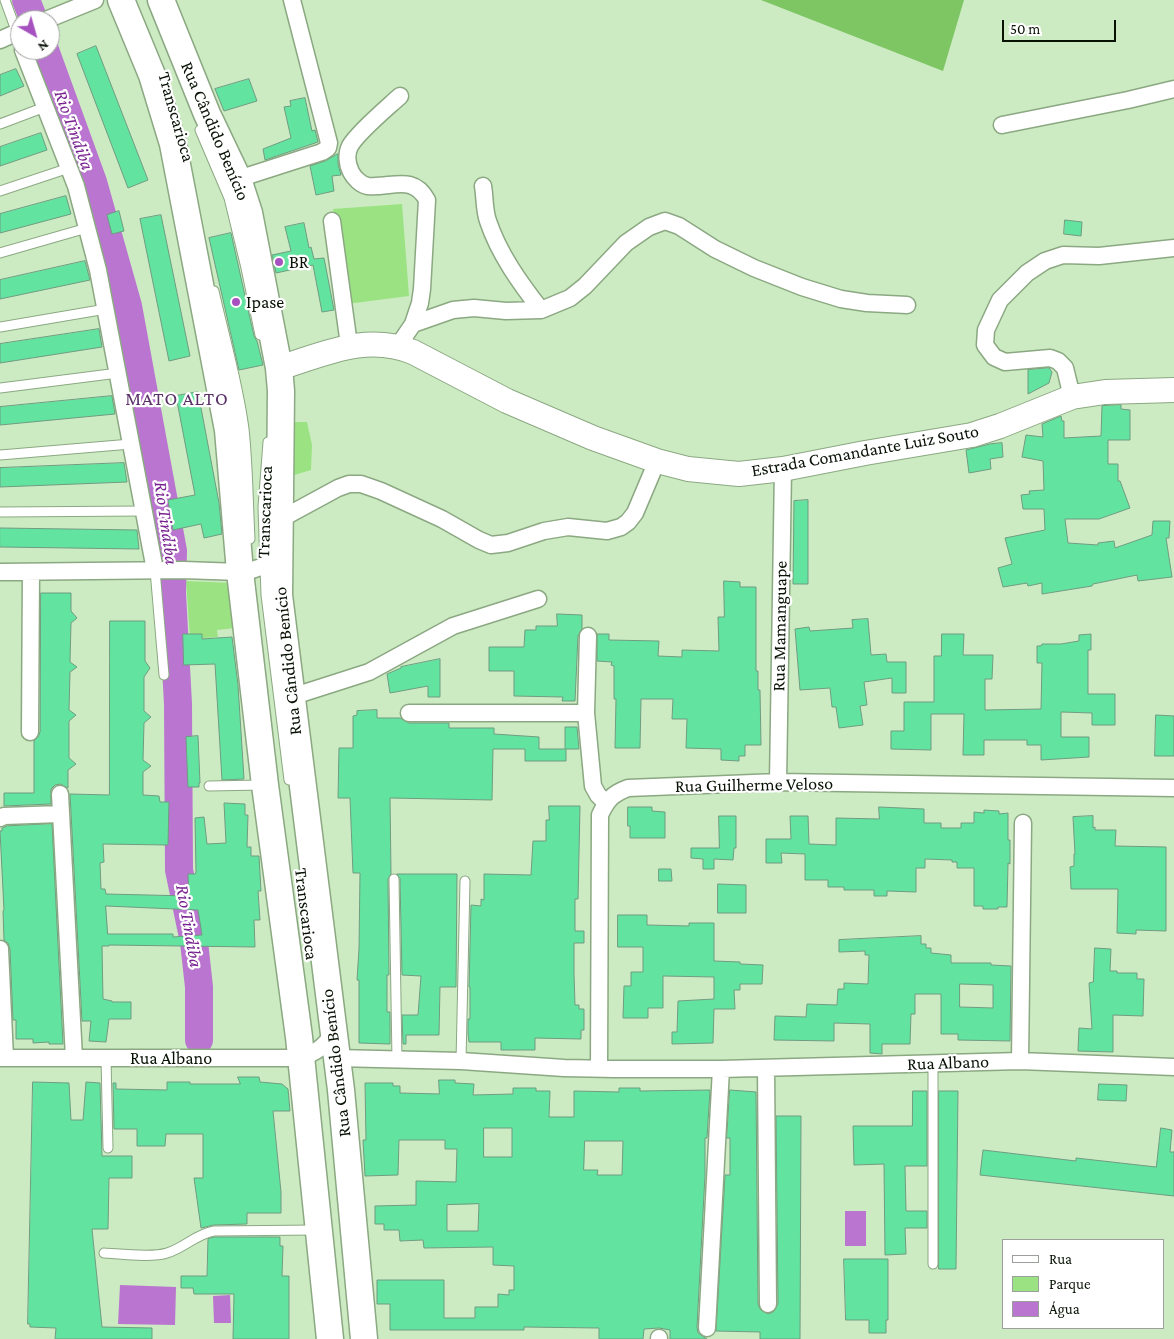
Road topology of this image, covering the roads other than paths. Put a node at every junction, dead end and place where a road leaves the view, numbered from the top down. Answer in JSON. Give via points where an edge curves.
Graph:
{"nodes":[{"id":1,"x":5,"y":0,"type":"edge"},
{"id":2,"x":95,"y":0,"type":"edge"},
{"id":3,"x":121,"y":0,"type":"edge"},
{"id":4,"x":161,"y":0,"type":"edge"},
{"id":5,"x":292,"y":0,"type":"edge"},
{"id":6,"x":10,"y":12,"type":"edge"},
{"id":7,"x":60,"y":14,"type":"edge"},
{"id":8,"x":27,"y":60,"type":"edge"},
{"id":9,"x":1174,"y":89,"type":"edge"},
{"id":10,"x":400,"y":96,"type":"dead end"},
{"id":11,"x":45,"y":107,"type":"junction"},
{"id":12,"x":0,"y":124,"type":"edge"},
{"id":13,"x":198,"y":125,"type":"dead end"},
{"id":14,"x":1002,"y":126,"type":"dead end"},
{"id":15,"x":69,"y":168,"type":"junction"},
{"id":16,"x":238,"y":179,"type":"junction"},
{"id":17,"x":483,"y":186,"type":"dead end"},
{"id":18,"x":0,"y":191,"type":"edge"},
{"id":19,"x":332,"y":221,"type":"dead end"},
{"id":20,"x":87,"y":228,"type":"junction"},
{"id":21,"x":1174,"y":248,"type":"edge"},
{"id":22,"x":0,"y":253,"type":"edge"},
{"id":23,"x":213,"y":286,"type":"dead end"},
{"id":24,"x":907,"y":305,"type":"dead end"},
{"id":25,"x":106,"y":309,"type":"junction"},
{"id":26,"x":541,"y":310,"type":"junction"},
{"id":27,"x":413,"y":324,"type":"junction"},
{"id":28,"x":0,"y":327,"type":"edge"},
{"id":29,"x":262,"y":345,"type":"dead end"},
{"id":30,"x":349,"y":346,"type":"junction"},
{"id":31,"x":398,"y":346,"type":"junction"},
{"id":32,"x":279,"y":368,"type":"junction"},
{"id":33,"x":118,"y":373,"type":"junction"},
{"id":34,"x":0,"y":388,"type":"edge"},
{"id":35,"x":1174,"y":390,"type":"edge"},
{"id":36,"x":1072,"y":397,"type":"junction"},
{"id":37,"x":268,"y":432,"type":"dead end"},
{"id":38,"x":131,"y":444,"type":"junction"},
{"id":39,"x":0,"y":455,"type":"edge"},
{"id":40,"x":658,"y":461,"type":"junction"},
{"id":41,"x":783,"y":469,"type":"junction"},
{"id":42,"x":144,"y":511,"type":"junction"},
{"id":43,"x":0,"y":512,"type":"edge"},
{"id":44,"x":279,"y":520,"type":"junction"},
{"id":45,"x":250,"y":545,"type":"dead end"},
{"id":46,"x":256,"y":568,"type":"junction"},
{"id":47,"x":168,"y":570,"type":"junction"},
{"id":48,"x":0,"y":572,"type":"edge"},
{"id":49,"x":31,"y":572,"type":"junction"},
{"id":50,"x":538,"y":599,"type":"dead end"},
{"id":51,"x":588,"y":636,"type":"dead end"},
{"id":52,"x":164,"y":675,"type":"dead end"},
{"id":53,"x":291,"y":697,"type":"junction"},
{"id":54,"x":409,"y":713,"type":"dead end"},
{"id":55,"x":586,"y":713,"type":"junction"},
{"id":56,"x":30,"y":732,"type":"dead end"},
{"id":57,"x":778,"y":782,"type":"junction"},
{"id":58,"x":265,"y":785,"type":"junction"},
{"id":59,"x":209,"y":786,"type":"dead end"},
{"id":60,"x":1174,"y":788,"type":"edge"},
{"id":61,"x":291,"y":793,"type":"dead end"},
{"id":62,"x":60,"y":794,"type":"dead end"},
{"id":63,"x":606,"y":803,"type":"junction"},
{"id":64,"x":60,"y":814,"type":"junction"},
{"id":65,"x":0,"y":818,"type":"edge"},
{"id":66,"x":1023,"y":823,"type":"dead end"},
{"id":67,"x":394,"y":879,"type":"dead end"},
{"id":68,"x":465,"y":881,"type":"dead end"},
{"id":69,"x":0,"y":949,"type":"edge"},
{"id":70,"x":320,"y":1050,"type":"junction"},
{"id":71,"x":2,"y":1058,"type":"edge"},
{"id":72,"x":74,"y":1058,"type":"junction"},
{"id":73,"x":106,"y":1058,"type":"junction"},
{"id":74,"x":398,"y":1060,"type":"junction"},
{"id":75,"x":462,"y":1061,"type":"junction"},
{"id":76,"x":1020,"y":1061,"type":"junction"},
{"id":77,"x":933,"y":1064,"type":"junction"},
{"id":78,"x":1174,"y":1067,"type":"edge"},
{"id":79,"x":599,"y":1068,"type":"junction"},
{"id":80,"x":766,"y":1068,"type":"junction"},
{"id":81,"x":721,"y":1069,"type":"junction"},
{"id":82,"x":108,"y":1148,"type":"dead end"},
{"id":83,"x":319,"y":1230,"type":"junction"},
{"id":84,"x":104,"y":1253,"type":"dead end"},
{"id":85,"x":933,"y":1264,"type":"dead end"},
{"id":86,"x":768,"y":1304,"type":"dead end"},
{"id":87,"x":707,"y":1328,"type":"dead end"},
{"id":88,"x":330,"y":1339,"type":"edge"},
{"id":89,"x":364,"y":1339,"type":"edge"}],
"edges":[{"from":1,"to":6,"type":"lane"},
{"from":2,"to":7,"type":"street"},
{"from":3,"to":46,"type":"main road","name":"Rua Cândido Benício","via":[[152,75],[173,144]]},
{"from":4,"to":16,"type":"main road","name":"Rua Cândido Benício","via":[[207,114]]},
{"from":5,"to":16,"type":"street","via":[[328,148]]},
{"from":8,"to":11,"type":"street"},
{"from":9,"to":14,"type":"street"},
{"from":10,"to":27,"type":"street","via":[[349,146],[347,162],[351,173],[367,186],[413,184],[427,200],[422,289]]},
{"from":11,"to":12,"type":"lane"},
{"from":11,"to":15,"type":"street"},
{"from":13,"to":29,"type":"lane","name":"Transcarioca","via":[[229,198]]},
{"from":15,"to":18,"type":"lane"},
{"from":15,"to":20,"type":"street"},
{"from":16,"to":32,"type":"main road","name":"Rua Cândido Benício","via":[[249,213]]},
{"from":17,"to":26,"type":"street","via":[[487,220],[504,256]]},
{"from":19,"to":30,"type":"street"},
{"from":20,"to":22,"type":"lane"},
{"from":20,"to":25,"type":"street"},
{"from":21,"to":36,"type":"street","via":[[1099,256],[1063,255],[1028,272],[1000,300],[986,330],[985,345],[994,357],[1005,362],[1050,358],[1058,361],[1065,368]]},
{"from":23,"to":45,"type":"lane","name":"Transcarioca","via":[[244,427]]},
{"from":24,"to":26,"type":"street","via":[[841,299],[802,287],[714,249],[680,226],[665,221],[649,227],[626,243],[570,298]]},
{"from":25,"to":28,"type":"lane"},
{"from":25,"to":33,"type":"street"},
{"from":26,"to":27,"type":"street","via":[[453,310]]},
{"from":27,"to":31,"type":"street"},
{"from":30,"to":31,"type":"street","name":"Estrada Comandante Luiz Souto"},
{"from":30,"to":32,"type":"street","name":"Estrada Comandante Luiz Souto"},
{"from":31,"to":40,"type":"street","name":"Estrada Comandante Luiz Souto","via":[[507,401],[592,438]]},
{"from":32,"to":44,"type":"main road","name":"Rua Cândido Benício"},
{"from":33,"to":34,"type":"lane"},
{"from":33,"to":38,"type":"street"},
{"from":35,"to":36,"type":"street","name":"Estrada Comandante Luiz Souto","via":[[1104,392]]},
{"from":36,"to":41,"type":"street","name":"Estrada Comandante Luiz Souto","via":[[972,435]]},
{"from":37,"to":46,"type":"lane","name":"Transcarioca"},
{"from":38,"to":39,"type":"lane"},
{"from":38,"to":42,"type":"street"},
{"from":40,"to":41,"type":"street","name":"Estrada Comandante Luiz Souto","via":[[688,469],[739,474]]},
{"from":40,"to":44,"type":"street","via":[[635,513],[621,527],[607,531],[568,527],[544,530],[508,543],[491,545],[442,519],[360,484],[338,488]]},
{"from":41,"to":57,"type":"street","name":"Rua Mamanguape"},
{"from":42,"to":43,"type":"lane"},
{"from":42,"to":47,"type":"street"},
{"from":44,"to":46,"type":"main road","name":"Rua Cândido Benício"},
{"from":46,"to":47,"type":"street"},
{"from":46,"to":53,"type":"main road","name":"Rua Cândido Benício","via":[[279,595]]},
{"from":46,"to":58,"type":"main road","name":"Rua Cândido Benício"},
{"from":46,"to":61,"type":"lane","name":"Transcarioca","via":[[266,596]]},
{"from":47,"to":49,"type":"street"},
{"from":47,"to":52,"type":"lane"},
{"from":48,"to":49,"type":"street"},
{"from":49,"to":56,"type":"street"},
{"from":50,"to":53,"type":"street","via":[[454,626],[369,672]]},
{"from":51,"to":55,"type":"street"},
{"from":53,"to":70,"type":"main road","name":"Rua Cândido Benício"},
{"from":54,"to":55,"type":"street"},
{"from":55,"to":63,"type":"street","via":[[593,786]]},
{"from":57,"to":60,"type":"street","name":"Rua Guilherme Veloso"},
{"from":57,"to":63,"type":"street","name":"Rua Guilherme Veloso","via":[[628,788],[615,793]]},
{"from":58,"to":59,"type":"lane"},
{"from":58,"to":70,"type":"main road","name":"Rua Cândido Benício"},
{"from":62,"to":64,"type":"street"},
{"from":63,"to":79,"type":"street","via":[[600,815]]},
{"from":64,"to":65,"type":"street"},
{"from":64,"to":72,"type":"street"},
{"from":66,"to":76,"type":"street"},
{"from":67,"to":74,"type":"lane"},
{"from":68,"to":75,"type":"lane"},
{"from":69,"to":71,"type":"street"},
{"from":70,"to":73,"type":"street","name":"Rua Albano"},
{"from":70,"to":74,"type":"street","name":"Rua Albano"},
{"from":70,"to":83,"type":"main road","name":"Rua Cândido Benício"},
{"from":70,"to":89,"type":"main road","name":"Rua Cândido Benício","via":[[342,1099]]},
{"from":71,"to":72,"type":"street","name":"Rua Albano"},
{"from":72,"to":73,"type":"street","name":"Rua Albano"},
{"from":73,"to":82,"type":"lane"},
{"from":74,"to":75,"type":"street","name":"Rua Albano"},
{"from":75,"to":79,"type":"street","name":"Rua Albano"},
{"from":76,"to":77,"type":"street","name":"Rua Albano"},
{"from":76,"to":78,"type":"street","name":"Rua Albano"},
{"from":77,"to":80,"type":"street","name":"Rua Albano"},
{"from":77,"to":85,"type":"lane"},
{"from":79,"to":81,"type":"street","name":"Rua Albano"},
{"from":80,"to":81,"type":"street","name":"Rua Albano"},
{"from":80,"to":86,"type":"street"},
{"from":81,"to":87,"type":"street"},
{"from":83,"to":84,"type":"lane","via":[[214,1231],[163,1254]]},
{"from":83,"to":88,"type":"main road","name":"Rua Cândido Benício"}]}
